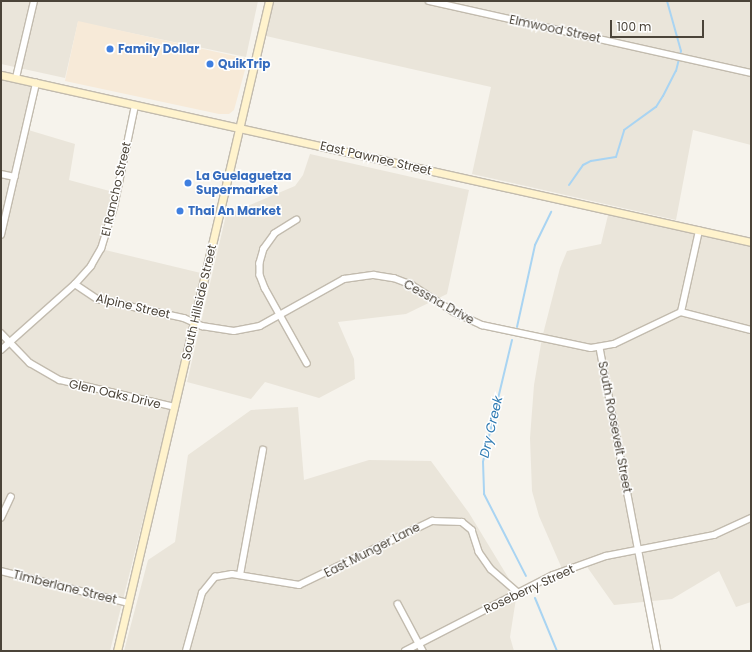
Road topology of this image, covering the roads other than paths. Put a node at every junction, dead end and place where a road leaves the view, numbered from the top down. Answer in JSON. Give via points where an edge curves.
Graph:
{"nodes":[{"id":1,"x":34,"y":1,"type":"edge"},
{"id":2,"x":269,"y":1,"type":"edge"},
{"id":3,"x":429,"y":1,"type":"edge"},
{"id":4,"x":751,"y":73,"type":"edge"},
{"id":5,"x":1,"y":75,"type":"edge"},
{"id":6,"x":16,"y":78,"type":"junction"},
{"id":7,"x":36,"y":83,"type":"junction"},
{"id":8,"x":135,"y":106,"type":"junction"},
{"id":9,"x":240,"y":128,"type":"junction"},
{"id":10,"x":1,"y":174,"type":"edge"},
{"id":11,"x":15,"y":178,"type":"junction"},
{"id":12,"x":297,"y":220,"type":"dead end"},
{"id":13,"x":699,"y":231,"type":"junction"},
{"id":14,"x":1,"y":235,"type":"edge"},
{"id":15,"x":751,"y":242,"type":"edge"},
{"id":16,"x":75,"y":284,"type":"junction"},
{"id":17,"x":681,"y":312,"type":"junction"},
{"id":18,"x":280,"y":315,"type":"junction"},
{"id":19,"x":194,"y":322,"type":"junction"},
{"id":20,"x":751,"y":330,"type":"edge"},
{"id":21,"x":1,"y":333,"type":"edge"},
{"id":22,"x":10,"y":342,"type":"junction"},
{"id":23,"x":600,"y":348,"type":"junction"},
{"id":24,"x":1,"y":350,"type":"edge"},
{"id":25,"x":307,"y":363,"type":"dead end"},
{"id":26,"x":175,"y":407,"type":"junction"},
{"id":27,"x":263,"y":450,"type":"dead end"},
{"id":28,"x":11,"y":497,"type":"dead end"},
{"id":29,"x":1,"y":518,"type":"edge"},
{"id":30,"x":751,"y":518,"type":"edge"},
{"id":31,"x":639,"y":550,"type":"junction"},
{"id":32,"x":1,"y":571,"type":"edge"},
{"id":33,"x":240,"y":575,"type":"junction"},
{"id":34,"x":517,"y":592,"type":"junction"},
{"id":35,"x":128,"y":602,"type":"junction"},
{"id":36,"x":398,"y":604,"type":"dead end"},
{"id":37,"x":419,"y":644,"type":"junction"},
{"id":38,"x":117,"y":651,"type":"edge"},
{"id":39,"x":186,"y":651,"type":"edge"},
{"id":40,"x":405,"y":651,"type":"edge"},
{"id":41,"x":423,"y":651,"type":"edge"},
{"id":42,"x":658,"y":651,"type":"edge"}],
"edges":[{"from":1,"to":6,"type":"street"},
{"from":2,"to":9,"type":"main road","name":"South Hillside Street"},
{"from":3,"to":4,"type":"street","name":"Elmwood Street"},
{"from":5,"to":6,"type":"main road","name":"East Pawnee Street"},
{"from":6,"to":7,"type":"main road","name":"East Pawnee Street"},
{"from":7,"to":8,"type":"main road","name":"East Pawnee Street"},
{"from":7,"to":11,"type":"street"},
{"from":8,"to":9,"type":"main road","name":"East Pawnee Street"},
{"from":8,"to":16,"type":"street","name":"El Rancho Street","via":[[109,228],[91,266]]},
{"from":9,"to":13,"type":"main road","name":"East Pawnee Street"},
{"from":9,"to":19,"type":"main road","name":"South Hillside Street"},
{"from":10,"to":11,"type":"street"},
{"from":11,"to":14,"type":"street"},
{"from":12,"to":18,"type":"street","via":[[275,234],[264,249],[260,263],[264,288]]},
{"from":13,"to":15,"type":"main road","name":"East Pawnee Street"},
{"from":13,"to":17,"type":"street"},
{"from":16,"to":19,"type":"street","name":"Alpine Street","via":[[97,299]]},
{"from":16,"to":22,"type":"street","name":"El Rancho Street"},
{"from":17,"to":20,"type":"street"},
{"from":17,"to":23,"type":"street","name":"South Roosevelt Street","via":[[614,344]]},
{"from":18,"to":19,"type":"street","name":"Cessna Drive","via":[[252,329],[234,331],[202,326]]},
{"from":18,"to":23,"type":"street","name":"Cessna Drive","via":[[344,279],[385,276],[412,285],[458,314],[482,325],[571,345]]},
{"from":18,"to":25,"type":"street"},
{"from":19,"to":26,"type":"main road","name":"South Hillside Street"},
{"from":21,"to":22,"type":"street","name":"Glen Oaks Drive"},
{"from":22,"to":24,"type":"street","name":"El Rancho Street"},
{"from":22,"to":26,"type":"street","name":"Glen Oaks Drive","via":[[30,362],[60,380]]},
{"from":23,"to":31,"type":"street","name":"South Roosevelt Street"},
{"from":26,"to":35,"type":"main road","name":"South Hillside Street"},
{"from":27,"to":33,"type":"street"},
{"from":28,"to":29,"type":"street"},
{"from":30,"to":31,"type":"street","name":"Roseberry Street","via":[[720,533]]},
{"from":31,"to":34,"type":"street","name":"Roseberry Street","via":[[606,556]]},
{"from":31,"to":42,"type":"street","name":"South Roosevelt Street"},
{"from":32,"to":35,"type":"street","name":"Timberlane Street"},
{"from":33,"to":34,"type":"street","name":"East Munger Lane","via":[[299,585],[414,528],[432,521],[450,520],[462,522],[472,530],[479,552],[492,569]]},
{"from":33,"to":39,"type":"street","name":"East Munger Lane","via":[[215,577],[202,593]]},
{"from":34,"to":37,"type":"street","name":"Roseberry Street"},
{"from":35,"to":38,"type":"main road","name":"South Hillside Street"},
{"from":36,"to":37,"type":"street"},
{"from":37,"to":40,"type":"street","name":"Roseberry Street"},
{"from":37,"to":41,"type":"street"}]}
